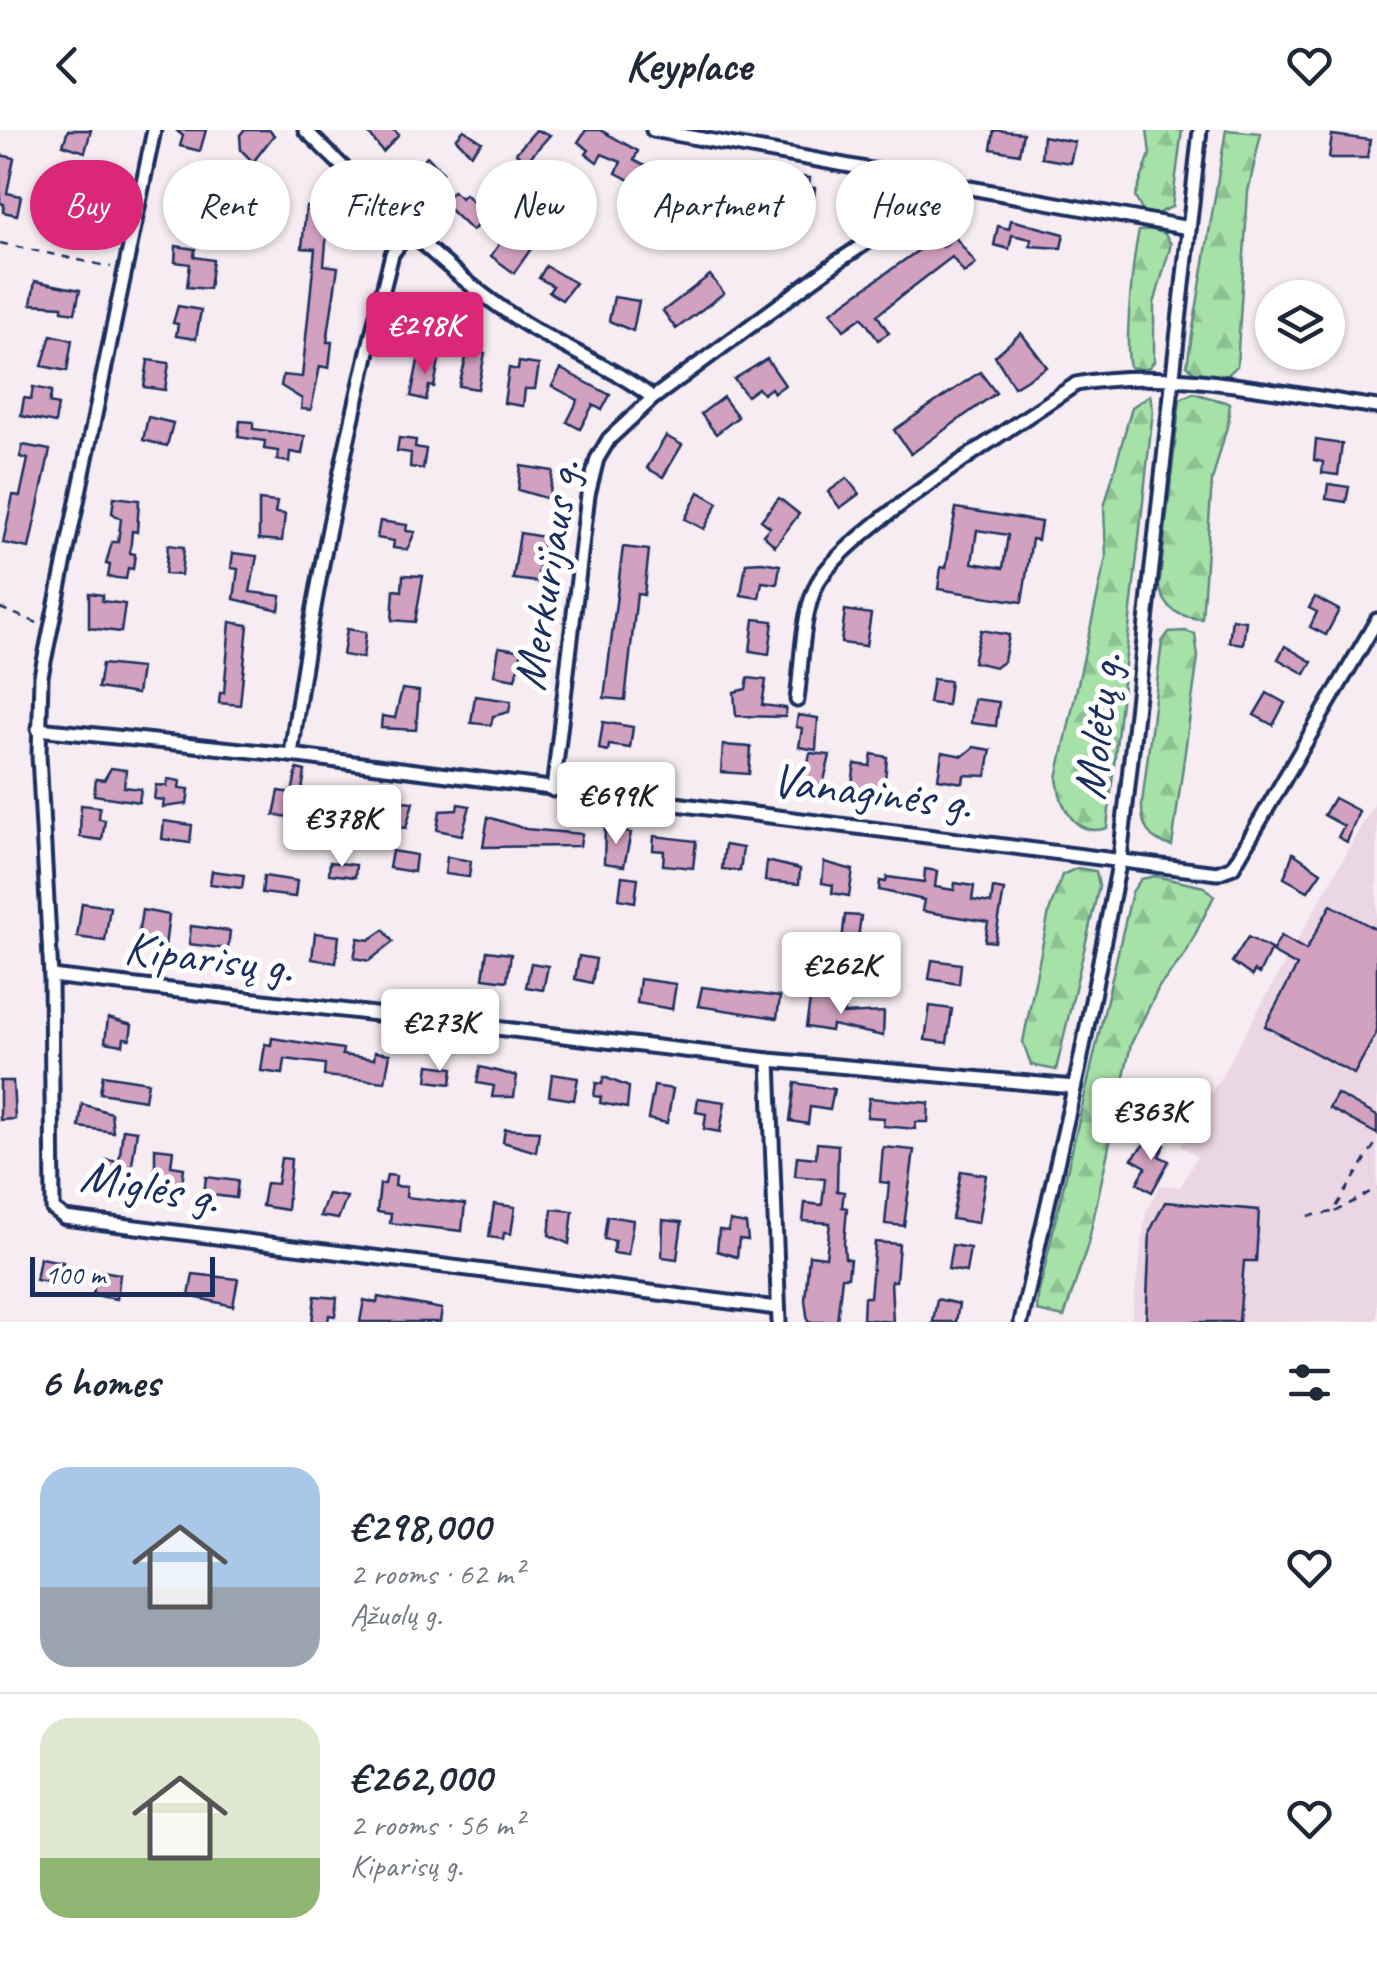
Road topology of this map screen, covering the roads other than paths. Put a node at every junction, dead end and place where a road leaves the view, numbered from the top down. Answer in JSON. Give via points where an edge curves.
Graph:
{"nodes":[{"id":1,"x":154,"y":130,"type":"edge"},
{"id":2,"x":305,"y":130,"type":"edge"},
{"id":3,"x":653,"y":130,"type":"edge"},
{"id":4,"x":1200,"y":130,"type":"edge"},
{"id":5,"x":336,"y":160,"type":"edge"},
{"id":6,"x":836,"y":165,"type":"edge"},
{"id":7,"x":974,"y":191,"type":"edge"},
{"id":8,"x":1189,"y":228,"type":"junction"},
{"id":9,"x":395,"y":250,"type":"edge"},
{"id":10,"x":432,"y":250,"type":"edge"},
{"id":11,"x":855,"y":250,"type":"edge"},
{"id":12,"x":1172,"y":381,"type":"junction"},
{"id":13,"x":654,"y":398,"type":"junction"},
{"id":14,"x":1377,"y":407,"type":"edge"},
{"id":15,"x":1377,"y":620,"type":"edge"},
{"id":16,"x":797,"y":700,"type":"dead end"},
{"id":17,"x":38,"y":730,"type":"junction"},
{"id":18,"x":291,"y":755,"type":"junction"},
{"id":19,"x":553,"y":790,"type":"junction"},
{"id":20,"x":1120,"y":859,"type":"junction"},
{"id":21,"x":51,"y":976,"type":"junction"},
{"id":22,"x":769,"y":1060,"type":"junction"},
{"id":23,"x":1074,"y":1087,"type":"junction"},
{"id":24,"x":778,"y":1315,"type":"edge"},
{"id":25,"x":1020,"y":1322,"type":"edge"}],
"edges":[{"from":1,"to":17,"type":"street","name":"Miglės g.","via":[[40,676]]},
{"from":2,"to":5,"type":"street"},
{"from":3,"to":6,"type":"street"},
{"from":4,"to":8,"type":"street","name":"Molėtų g."},
{"from":7,"to":8,"type":"street"},
{"from":8,"to":12,"type":"street","name":"Molėtų g."},
{"from":9,"to":18,"type":"street","via":[[308,623]]},
{"from":10,"to":13,"type":"street","via":[[519,320]]},
{"from":11,"to":13,"type":"street","name":"Merkurijaus g."},
{"from":12,"to":14,"type":"street"},
{"from":12,"to":16,"type":"street","via":[[1110,377],[1076,384],[852,544],[816,587]]},
{"from":12,"to":20,"type":"street","name":"Molėtų g."},
{"from":13,"to":19,"type":"street","name":"Merkurijaus g.","via":[[609,439],[593,472]]},
{"from":15,"to":20,"type":"street","name":"Vanaginės g.","via":[[1233,867],[1216,873]]},
{"from":17,"to":18,"type":"street","name":"Vanaginės g."},
{"from":17,"to":21,"type":"street","name":"Miglės g."},
{"from":18,"to":19,"type":"street","name":"Vanaginės g."},
{"from":19,"to":20,"type":"street","name":"Vanaginės g."},
{"from":20,"to":23,"type":"street","name":"Molėtų g."},
{"from":21,"to":22,"type":"street","name":"Kiparisų g."},
{"from":21,"to":24,"type":"street","name":"Miglės g.","via":[[52,1201],[58,1215]]},
{"from":22,"to":23,"type":"street","name":"Kiparisų g."},
{"from":22,"to":24,"type":"street"},
{"from":23,"to":25,"type":"street","name":"Molėtų g."}]}
